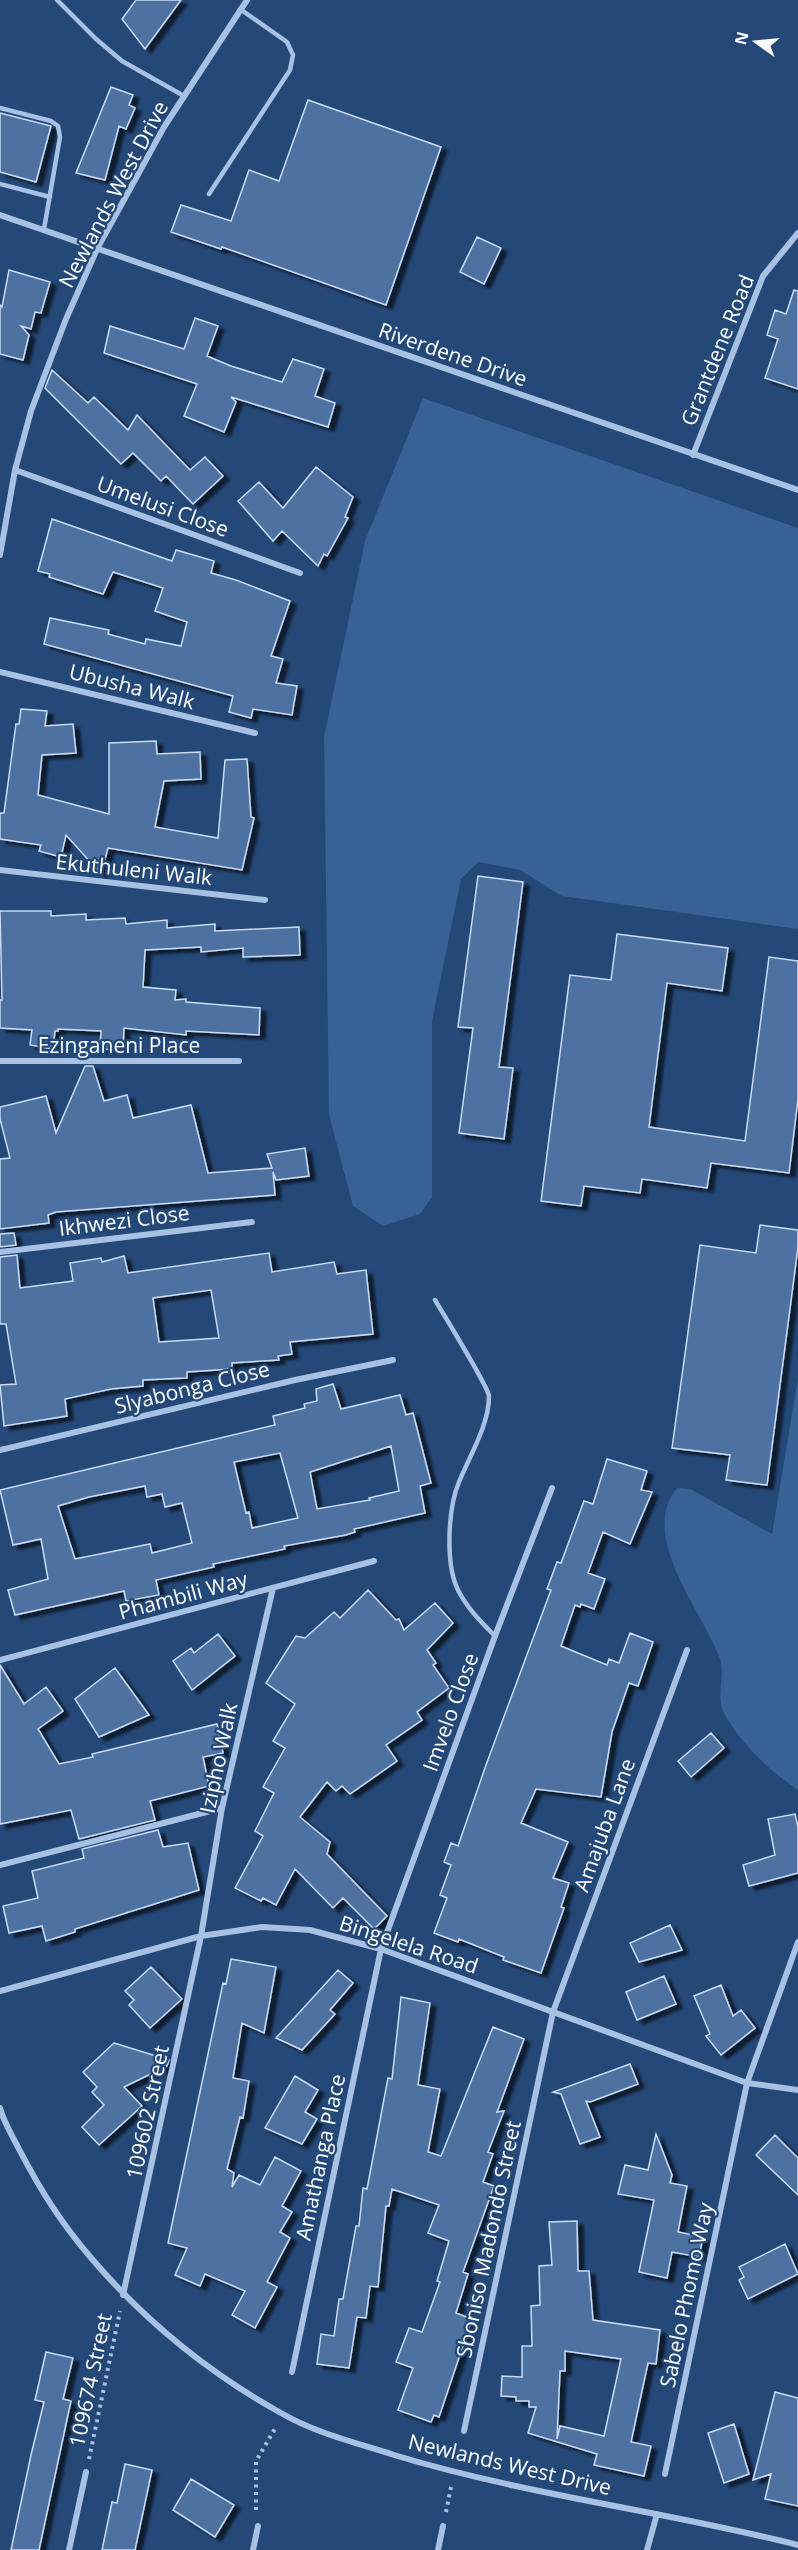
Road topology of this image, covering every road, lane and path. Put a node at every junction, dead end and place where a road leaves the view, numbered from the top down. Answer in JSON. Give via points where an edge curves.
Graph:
{"nodes":[{"id":1,"x":57,"y":0,"type":"edge"},
{"id":2,"x":247,"y":0,"type":"edge"},
{"id":3,"x":240,"y":9,"type":"junction"},
{"id":4,"x":184,"y":96,"type":"junction"},
{"id":5,"x":0,"y":108,"type":"edge"},
{"id":6,"x":0,"y":184,"type":"edge"},
{"id":7,"x":209,"y":194,"type":"dead end"},
{"id":8,"x":50,"y":197,"type":"junction"},
{"id":9,"x":0,"y":214,"type":"edge"},
{"id":10,"x":44,"y":229,"type":"junction"},
{"id":11,"x":798,"y":233,"type":"edge"},
{"id":12,"x":98,"y":247,"type":"junction"},
{"id":13,"x":693,"y":455,"type":"junction"},
{"id":14,"x":15,"y":470,"type":"junction"},
{"id":15,"x":798,"y":490,"type":"edge"},
{"id":16,"x":0,"y":555,"type":"edge"},
{"id":17,"x":300,"y":573,"type":"dead end"},
{"id":18,"x":0,"y":672,"type":"edge"},
{"id":19,"x":255,"y":733,"type":"dead end"},
{"id":20,"x":0,"y":870,"type":"edge"},
{"id":21,"x":265,"y":900,"type":"dead end"},
{"id":22,"x":0,"y":1061,"type":"edge"},
{"id":23,"x":239,"y":1061,"type":"dead end"},
{"id":24,"x":252,"y":1222,"type":"dead end"},
{"id":25,"x":0,"y":1252,"type":"edge"},
{"id":26,"x":435,"y":1300,"type":"dead end"},
{"id":27,"x":393,"y":1360,"type":"dead end"},
{"id":28,"x":0,"y":1450,"type":"edge"},
{"id":29,"x":552,"y":1488,"type":"dead end"},
{"id":30,"x":374,"y":1561,"type":"dead end"},
{"id":31,"x":273,"y":1588,"type":"junction"},
{"id":32,"x":495,"y":1636,"type":"junction"},
{"id":33,"x":687,"y":1650,"type":"dead end"},
{"id":34,"x":0,"y":1660,"type":"edge"},
{"id":35,"x":222,"y":1808,"type":"junction"},
{"id":36,"x":0,"y":1865,"type":"edge"},
{"id":37,"x":201,"y":1936,"type":"junction"},
{"id":38,"x":798,"y":1942,"type":"edge"},
{"id":39,"x":381,"y":1949,"type":"junction"},
{"id":40,"x":0,"y":1991,"type":"edge"},
{"id":41,"x":553,"y":2012,"type":"junction"},
{"id":42,"x":747,"y":2083,"type":"junction"},
{"id":43,"x":798,"y":2090,"type":"edge"},
{"id":44,"x":0,"y":2108,"type":"edge"},
{"id":45,"x":123,"y":2295,"type":"junction"},
{"id":46,"x":292,"y":2372,"type":"dead end"},
{"id":47,"x":283,"y":2414,"type":"junction"},
{"id":48,"x":464,"y":2431,"type":"dead end"},
{"id":49,"x":86,"y":2472,"type":"joint"},
{"id":50,"x":665,"y":2474,"type":"dead end"},
{"id":51,"x":657,"y":2514,"type":"junction"},
{"id":52,"x":258,"y":2526,"type":"joint"},
{"id":53,"x":443,"y":2526,"type":"dead end"},
{"id":54,"x":798,"y":2546,"type":"edge"},
{"id":55,"x":69,"y":2550,"type":"edge"},
{"id":56,"x":253,"y":2550,"type":"edge"},
{"id":57,"x":438,"y":2550,"type":"edge"},
{"id":58,"x":647,"y":2550,"type":"edge"}],
"edges":[{"from":1,"to":4,"type":"lane","via":[[122,61]]},
{"from":2,"to":3,"type":"street","name":"Newlands West Drive"},
{"from":3,"to":4,"type":"street","name":"Newlands West Drive"},
{"from":3,"to":7,"type":"lane","via":[[286,42],[293,55],[290,70]]},
{"from":4,"to":12,"type":"street","name":"Newlands West Drive"},
{"from":5,"to":8,"type":"lane","via":[[58,126],[60,137]]},
{"from":6,"to":8,"type":"lane"},
{"from":8,"to":10,"type":"lane"},
{"from":9,"to":10,"type":"street","name":"Riverdene Drive"},
{"from":10,"to":12,"type":"street","name":"Riverdene Drive"},
{"from":11,"to":13,"type":"street","name":"Grantdene Road","via":[[764,276]]},
{"from":12,"to":13,"type":"street","name":"Riverdene Drive"},
{"from":12,"to":14,"type":"street","name":"Newlands West Drive","via":[[35,401]]},
{"from":13,"to":15,"type":"street","name":"Riverdene Drive"},
{"from":14,"to":16,"type":"street","name":"Newlands West Drive"},
{"from":14,"to":17,"type":"street","name":"Umelusi Close"},
{"from":18,"to":19,"type":"street","name":"Ubusha Walk"},
{"from":20,"to":21,"type":"street","name":"Ekuthuleni Walk"},
{"from":22,"to":23,"type":"street","name":"Ezinganeni Place"},
{"from":24,"to":25,"type":"street","name":"Ikhwezi Close"},
{"from":26,"to":32,"type":"lane","via":[[489,1394],[474,1450],[458,1484],[452,1510],[450,1556],[457,1588],[476,1618]]},
{"from":27,"to":28,"type":"street","name":"Slyabonga Close"},
{"from":29,"to":32,"type":"street","name":"Imvelo Close"},
{"from":30,"to":31,"type":"street","name":"Phambili Way"},
{"from":31,"to":34,"type":"street","name":"Phambili Way"},
{"from":31,"to":35,"type":"street","name":"Izipho Walk"},
{"from":32,"to":39,"type":"street","name":"Imvelo Close"},
{"from":33,"to":41,"type":"street","name":"Amajuba Lane"},
{"from":35,"to":36,"type":"street"},
{"from":35,"to":37,"type":"street","name":"Izipho Walk"},
{"from":37,"to":39,"type":"street","name":"Bingelela Road","via":[[285,1927]]},
{"from":37,"to":40,"type":"street","name":"Bingelela Road"},
{"from":37,"to":45,"type":"street","name":"109602 Street"},
{"from":38,"to":42,"type":"street","name":"Sabelo Phomo Way"},
{"from":39,"to":41,"type":"street","name":"Bingelela Road"},
{"from":39,"to":46,"type":"street","name":"Amathanga Place"},
{"from":41,"to":42,"type":"street","name":"Bingelela Road"},
{"from":41,"to":48,"type":"street","name":"Sboniso Madondo Street"},
{"from":42,"to":43,"type":"street","name":"Bingelela Road"},
{"from":42,"to":50,"type":"street","name":"Sabelo Phomo Way"},
{"from":44,"to":45,"type":"street","name":"Newlands West Drive","via":[[62,2224]]},
{"from":45,"to":47,"type":"street","name":"Newlands West Drive","via":[[195,2358]]},
{"from":45,"to":49,"type":"path","name":"109674 Street"},
{"from":47,"to":51,"type":"street","name":"Newlands West Drive","via":[[342,2439],[455,2473]]},
{"from":47,"to":52,"type":"path","via":[[256,2461]]},
{"from":49,"to":55,"type":"street"},
{"from":51,"to":54,"type":"street","name":"Newlands West Drive"},
{"from":51,"to":58,"type":"street"},
{"from":52,"to":56,"type":"street"},
{"from":53,"to":57,"type":"street"}]}
